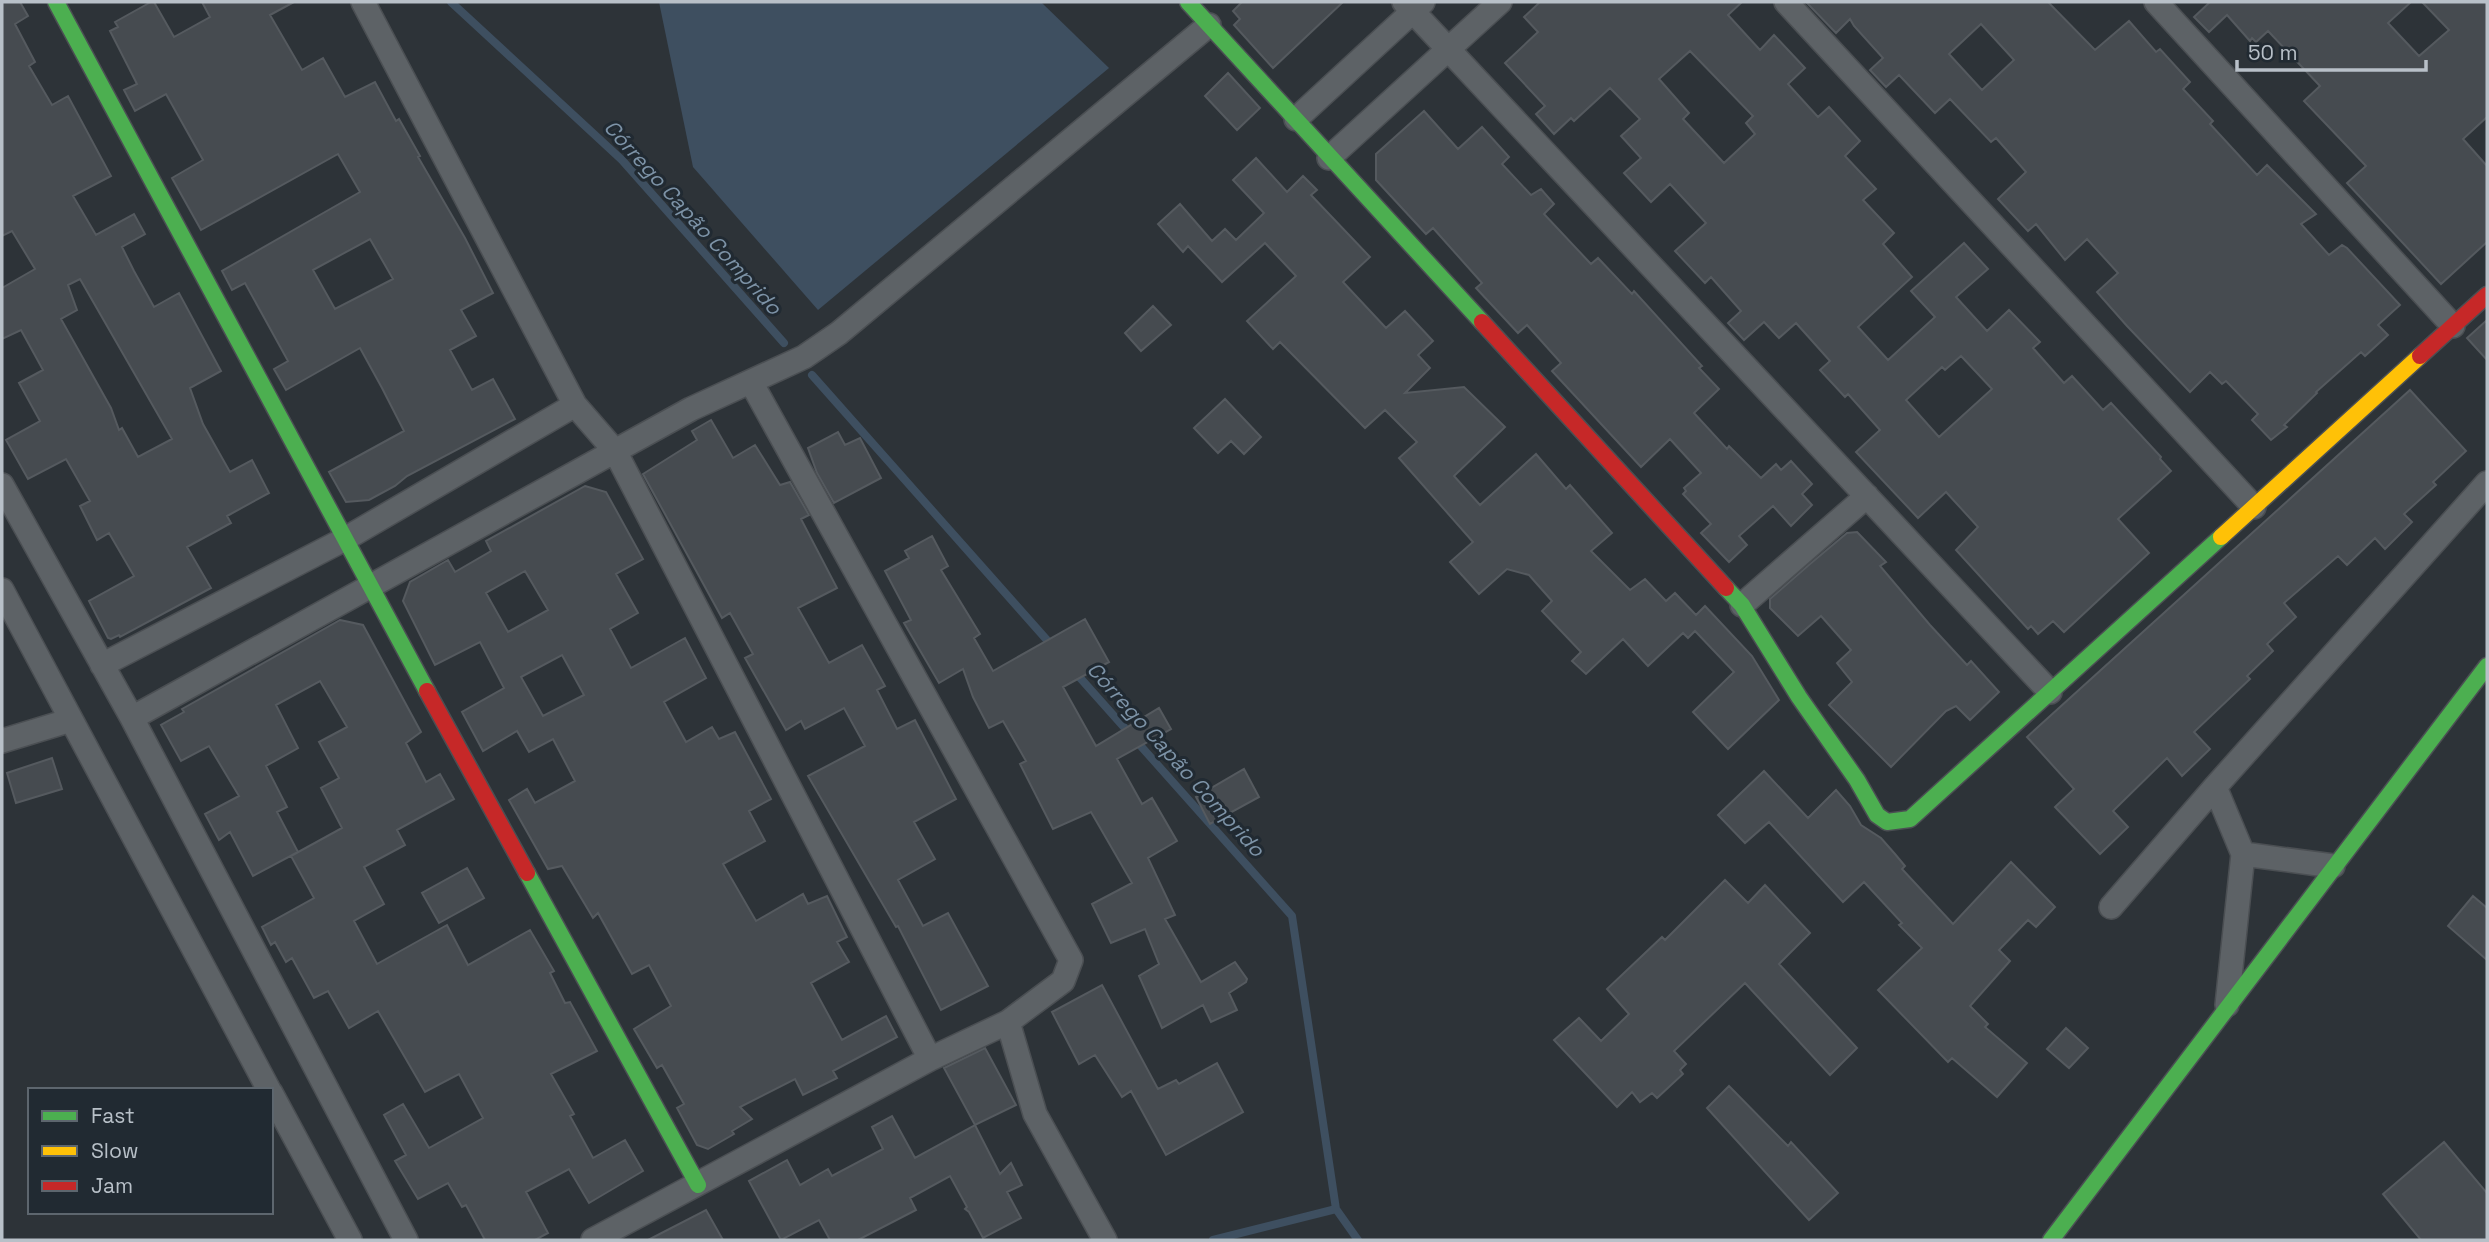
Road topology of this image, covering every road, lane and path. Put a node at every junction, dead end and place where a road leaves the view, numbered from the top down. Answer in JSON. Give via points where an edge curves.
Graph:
{"nodes":[{"id":1,"x":56,"y":2,"type":"edge"},
{"id":2,"x":363,"y":2,"type":"edge"},
{"id":3,"x":1188,"y":2,"type":"edge"},
{"id":4,"x":1500,"y":2,"type":"edge"},
{"id":5,"x":1786,"y":2,"type":"edge"},
{"id":6,"x":2155,"y":2,"type":"edge"},
{"id":7,"x":1413,"y":5,"type":"edge"},
{"id":8,"x":1209,"y":25,"type":"junction"},
{"id":9,"x":1448,"y":50,"type":"junction"},
{"id":10,"x":1296,"y":119,"type":"junction"},
{"id":11,"x":1329,"y":158,"type":"junction"},
{"id":12,"x":2487,"y":295,"type":"edge"},
{"id":13,"x":2453,"y":326,"type":"junction"},
{"id":14,"x":751,"y":382,"type":"junction"},
{"id":15,"x":575,"y":405,"type":"junction"},
{"id":16,"x":615,"y":451,"type":"junction"},
{"id":17,"x":2487,"y":483,"type":"edge"},
{"id":18,"x":2,"y":485,"type":"edge"},
{"id":19,"x":1867,"y":496,"type":"junction"},
{"id":20,"x":2254,"y":507,"type":"junction"},
{"id":21,"x":345,"y":539,"type":"junction"},
{"id":22,"x":370,"y":586,"type":"junction"},
{"id":23,"x":2,"y":590,"type":"edge"},
{"id":24,"x":1742,"y":605,"type":"junction"},
{"id":25,"x":102,"y":665,"type":"junction"},
{"id":26,"x":2487,"y":666,"type":"edge"},
{"id":27,"x":2050,"y":692,"type":"junction"},
{"id":28,"x":132,"y":718,"type":"junction"},
{"id":29,"x":71,"y":720,"type":"junction"},
{"id":30,"x":2,"y":741,"type":"edge"},
{"id":31,"x":2215,"y":787,"type":"junction"},
{"id":32,"x":2243,"y":854,"type":"junction"},
{"id":33,"x":2333,"y":866,"type":"junction"},
{"id":34,"x":2110,"y":907,"type":"dead end"},
{"id":35,"x":2227,"y":1005,"type":"junction"},
{"id":36,"x":1008,"y":1022,"type":"junction"},
{"id":37,"x":930,"y":1059,"type":"junction"},
{"id":38,"x":268,"y":1088,"type":"edge"},
{"id":39,"x":273,"y":1098,"type":"edge"},
{"id":40,"x":698,"y":1185,"type":"junction"},
{"id":41,"x":350,"y":1240,"type":"edge"},
{"id":42,"x":406,"y":1240,"type":"edge"},
{"id":43,"x":593,"y":1240,"type":"edge"},
{"id":44,"x":1105,"y":1240,"type":"edge"},
{"id":45,"x":2051,"y":1240,"type":"edge"}],
"edges":[{"from":1,"to":21,"type":"street"},
{"from":2,"to":15,"type":"street"},
{"from":3,"to":8,"type":"street"},
{"from":4,"to":9,"type":"street"},
{"from":5,"to":20,"type":"street"},
{"from":6,"to":13,"type":"street"},
{"from":7,"to":9,"type":"street"},
{"from":7,"to":10,"type":"street"},
{"from":8,"to":10,"type":"street"},
{"from":8,"to":14,"type":"street","via":[[839,333],[804,357]]},
{"from":9,"to":11,"type":"street"},
{"from":9,"to":19,"type":"street"},
{"from":10,"to":11,"type":"street"},
{"from":11,"to":24,"type":"street"},
{"from":12,"to":13,"type":"street"},
{"from":13,"to":20,"type":"street"},
{"from":14,"to":16,"type":"street"},
{"from":14,"to":36,"type":"street","via":[[1071,960],[1063,981]]},
{"from":15,"to":16,"type":"street"},
{"from":15,"to":21,"type":"street"},
{"from":16,"to":22,"type":"street"},
{"from":16,"to":37,"type":"street"},
{"from":17,"to":31,"type":"street"},
{"from":18,"to":25,"type":"street"},
{"from":19,"to":24,"type":"street"},
{"from":19,"to":27,"type":"street"},
{"from":20,"to":27,"type":"street"},
{"from":21,"to":22,"type":"street"},
{"from":21,"to":25,"type":"street"},
{"from":22,"to":28,"type":"street"},
{"from":22,"to":40,"type":"street"},
{"from":23,"to":29,"type":"street"},
{"from":24,"to":27,"type":"street","via":[[1877,815],[1887,822],[1910,819]]},
{"from":25,"to":28,"type":"street"},
{"from":26,"to":33,"type":"street"},
{"from":28,"to":42,"type":"street"},
{"from":29,"to":30,"type":"street"},
{"from":29,"to":38,"type":"street"},
{"from":31,"to":32,"type":"street"},
{"from":31,"to":34,"type":"street"},
{"from":32,"to":33,"type":"street"},
{"from":32,"to":35,"type":"street"},
{"from":33,"to":35,"type":"street"},
{"from":35,"to":45,"type":"street"},
{"from":36,"to":37,"type":"street"},
{"from":36,"to":44,"type":"street","via":[[1035,1114]]},
{"from":37,"to":40,"type":"street"},
{"from":39,"to":41,"type":"street"},
{"from":40,"to":43,"type":"street"}]}
